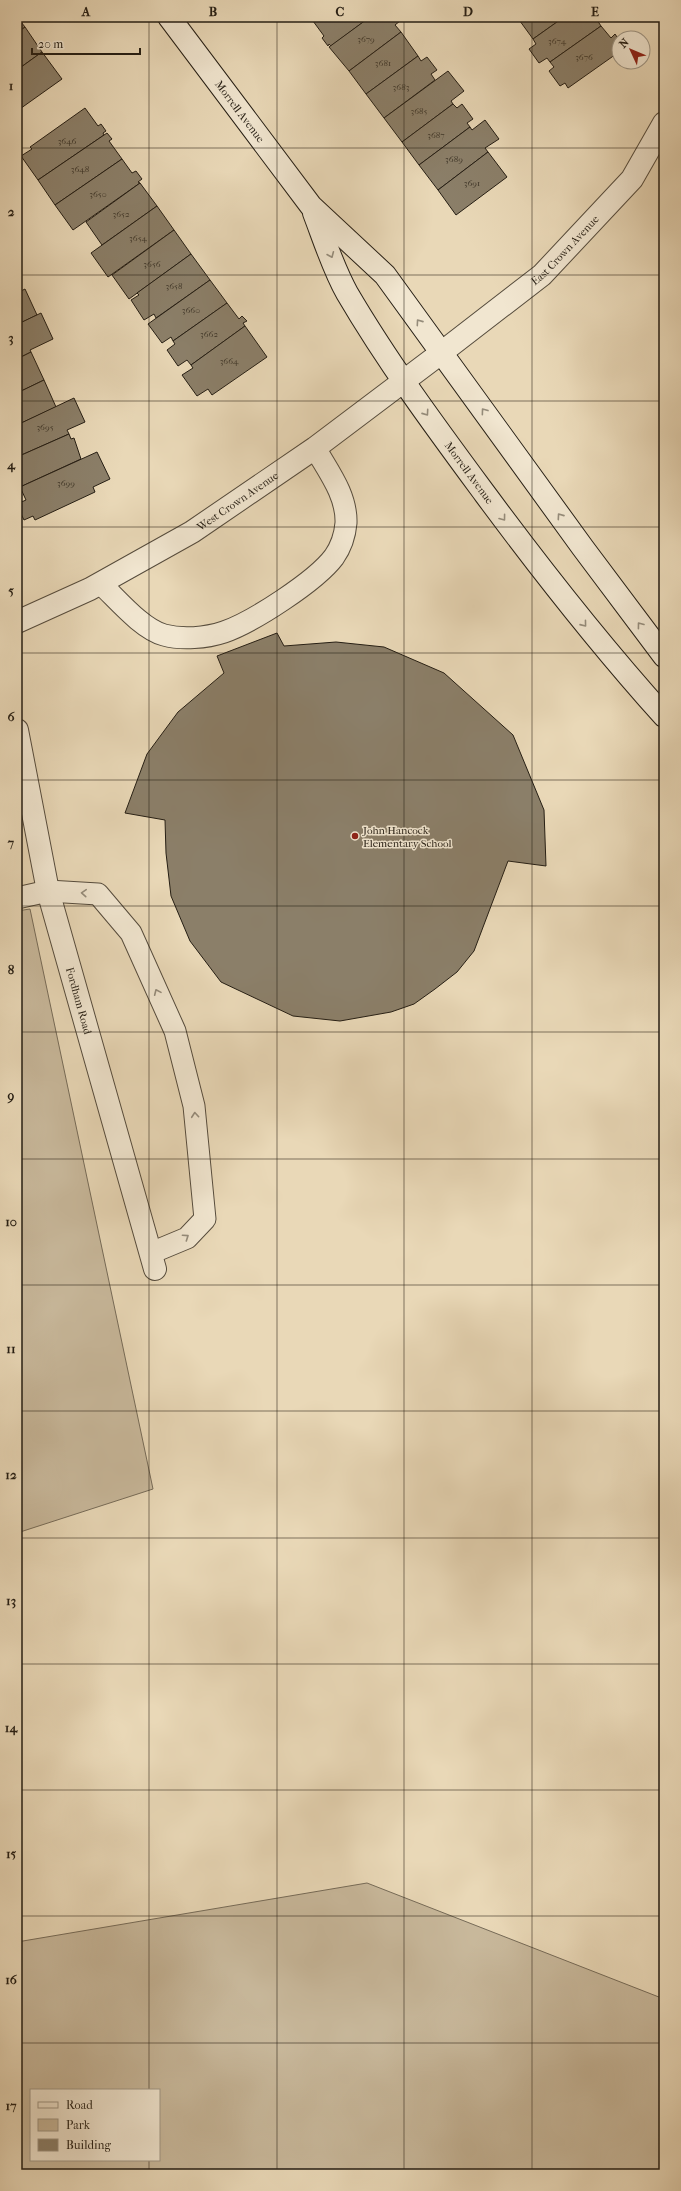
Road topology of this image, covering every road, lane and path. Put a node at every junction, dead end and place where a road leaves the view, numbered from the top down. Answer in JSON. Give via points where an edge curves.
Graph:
{"nodes":[{"id":1,"x":169,"y":17,"type":"edge"},
{"id":2,"x":664,"y":123,"type":"edge"},
{"id":3,"x":311,"y":206,"type":"junction"},
{"id":4,"x":441,"y":353,"type":"junction"},
{"id":5,"x":404,"y":381,"type":"junction"},
{"id":6,"x":315,"y":448,"type":"junction"},
{"id":7,"x":101,"y":584,"type":"junction"},
{"id":8,"x":17,"y":622,"type":"edge"},
{"id":9,"x":664,"y":656,"type":"edge"},
{"id":10,"x":664,"y":716,"type":"edge"},
{"id":11,"x":17,"y":730,"type":"edge"},
{"id":12,"x":48,"y":890,"type":"junction"},
{"id":13,"x":17,"y":898,"type":"edge"},
{"id":14,"x":153,"y":1261,"type":"joint"}],
"edges":[{"from":1,"to":3,"type":"street","name":"Morrell Avenue"},
{"from":2,"to":4,"type":"street","name":"East Crown Avenue","via":[[632,179],[542,275]]},
{"from":4,"to":3,"type":"street","name":"Morrell Avenue","one_way":true,"via":[[385,274]]},
{"from":3,"to":5,"type":"street","name":"Morrell Avenue","one_way":true,"via":[[346,291]]},
{"from":4,"to":5,"type":"street","name":"West Crown Avenue"},
{"from":9,"to":4,"type":"street","name":"Morrell Avenue","one_way":true},
{"from":5,"to":6,"type":"street","name":"West Crown Avenue"},
{"from":5,"to":10,"type":"street","name":"Morrell Avenue","one_way":true,"via":[[443,438],[560,594],[622,670]]},
{"from":6,"to":7,"type":"street","name":"West Crown Avenue","via":[[192,532]]},
{"from":6,"to":7,"type":"lane","via":[[339,491],[346,511],[344,537],[334,557],[313,578],[270,608],[225,632],[200,637],[166,635],[145,625]]},
{"from":7,"to":8,"type":"street","name":"West Crown Avenue"},
{"from":11,"to":12,"type":"street","name":"Fordham Road"},
{"from":12,"to":13,"type":"lane"},
{"from":12,"to":14,"type":"street","name":"Fordham Road"},
{"from":14,"to":12,"type":"lane","one_way":true,"via":[[187,1238],[205,1219],[194,1106],[175,1031],[131,933],[98,894]]}]}
